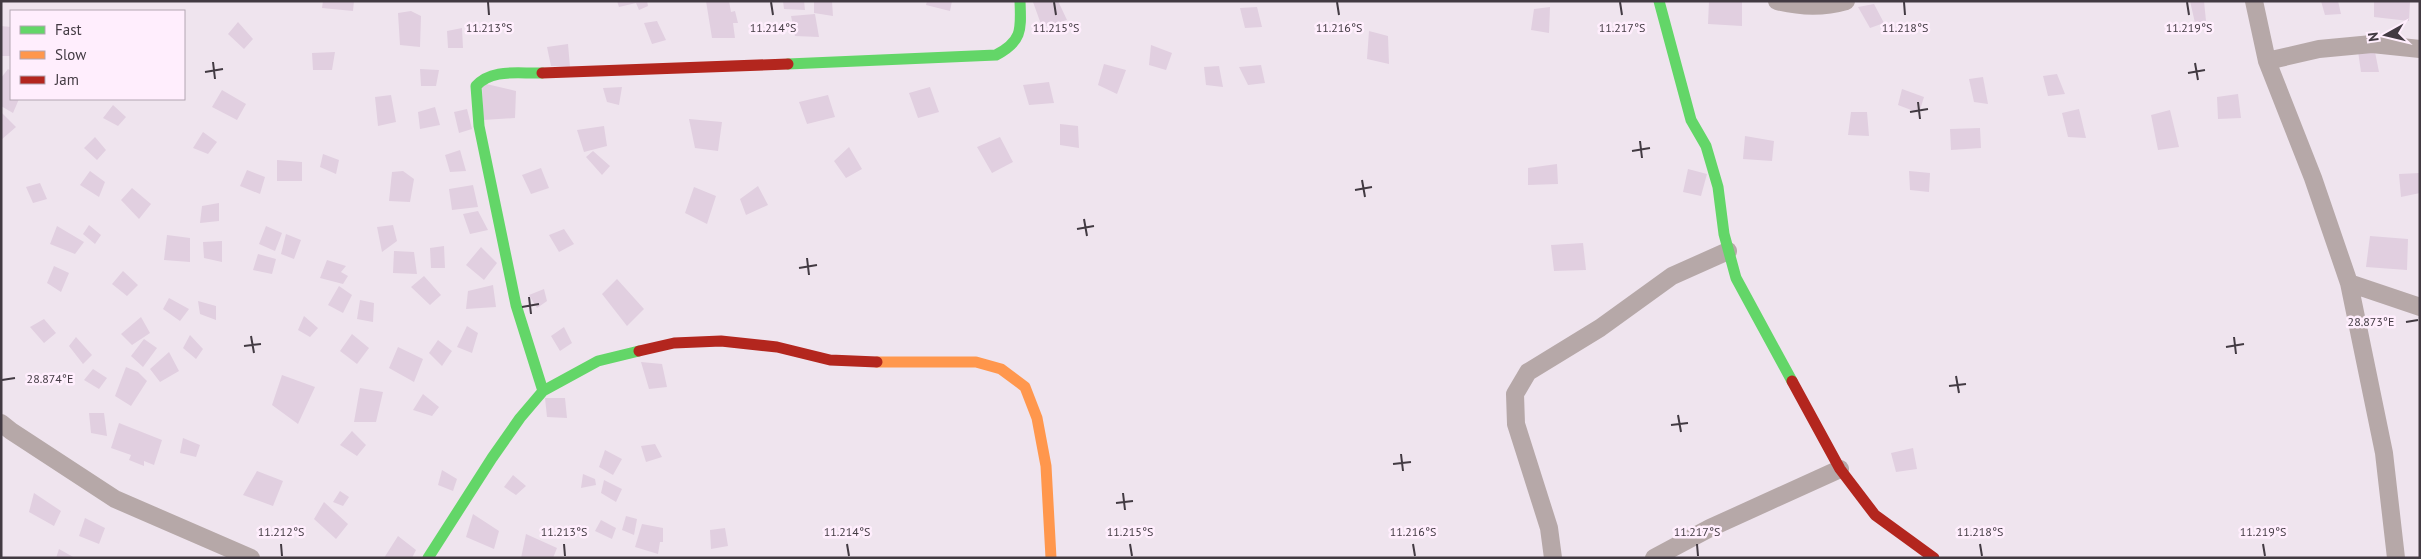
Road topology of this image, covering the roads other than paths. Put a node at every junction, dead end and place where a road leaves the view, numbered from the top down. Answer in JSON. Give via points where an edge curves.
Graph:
{"nodes":[{"id":1,"x":1020,"y":1,"type":"edge"},
{"id":2,"x":1659,"y":1,"type":"edge"},
{"id":3,"x":1777,"y":1,"type":"edge"},
{"id":4,"x":1846,"y":1,"type":"edge"},
{"id":5,"x":2254,"y":1,"type":"edge"},
{"id":6,"x":2420,"y":49,"type":"edge"},
{"id":7,"x":2267,"y":61,"type":"junction"},
{"id":8,"x":1728,"y":250,"type":"junction"},
{"id":9,"x":2349,"y":283,"type":"junction"},
{"id":10,"x":2420,"y":307,"type":"edge"},
{"id":11,"x":543,"y":391,"type":"junction"},
{"id":12,"x":1,"y":423,"type":"edge"},
{"id":13,"x":1840,"y":469,"type":"junction"},
{"id":14,"x":251,"y":558,"type":"edge"},
{"id":15,"x":428,"y":558,"type":"edge"},
{"id":16,"x":1051,"y":558,"type":"edge"},
{"id":17,"x":1553,"y":558,"type":"edge"},
{"id":18,"x":1654,"y":558,"type":"edge"},
{"id":19,"x":1934,"y":558,"type":"edge"},
{"id":20,"x":2396,"y":558,"type":"edge"}],
"edges":[{"from":1,"to":11,"type":"street","via":[[1021,34],[1010,48],[996,54],[612,72],[494,74],[483,78],[476,86],[479,126],[516,305]]},
{"from":2,"to":8,"type":"street","via":[[1691,120],[1706,146],[1718,187]]},
{"from":3,"to":4,"type":"street","via":[[1798,6],[1827,6]]},
{"from":5,"to":7,"type":"street"},
{"from":6,"to":7,"type":"street","via":[[2372,44],[2320,49]]},
{"from":7,"to":9,"type":"street","via":[[2313,178]]},
{"from":8,"to":13,"type":"street","via":[[1736,278]]},
{"from":8,"to":17,"type":"street","via":[[1672,276],[1600,328],[1528,372],[1524,379],[1516,394],[1516,424],[1549,528]]},
{"from":9,"to":10,"type":"street"},
{"from":9,"to":20,"type":"street","via":[[2384,453]]},
{"from":11,"to":15,"type":"street","via":[[492,458]]},
{"from":11,"to":16,"type":"street","via":[[598,361],[674,343],[721,342],[776,347],[830,360],[976,362],[1001,369],[1025,387],[1037,418],[1046,466]]},
{"from":12,"to":14,"type":"street","via":[[115,499]]},
{"from":13,"to":18,"type":"street","via":[[1710,528]]},
{"from":13,"to":19,"type":"street","via":[[1875,515]]}]}
